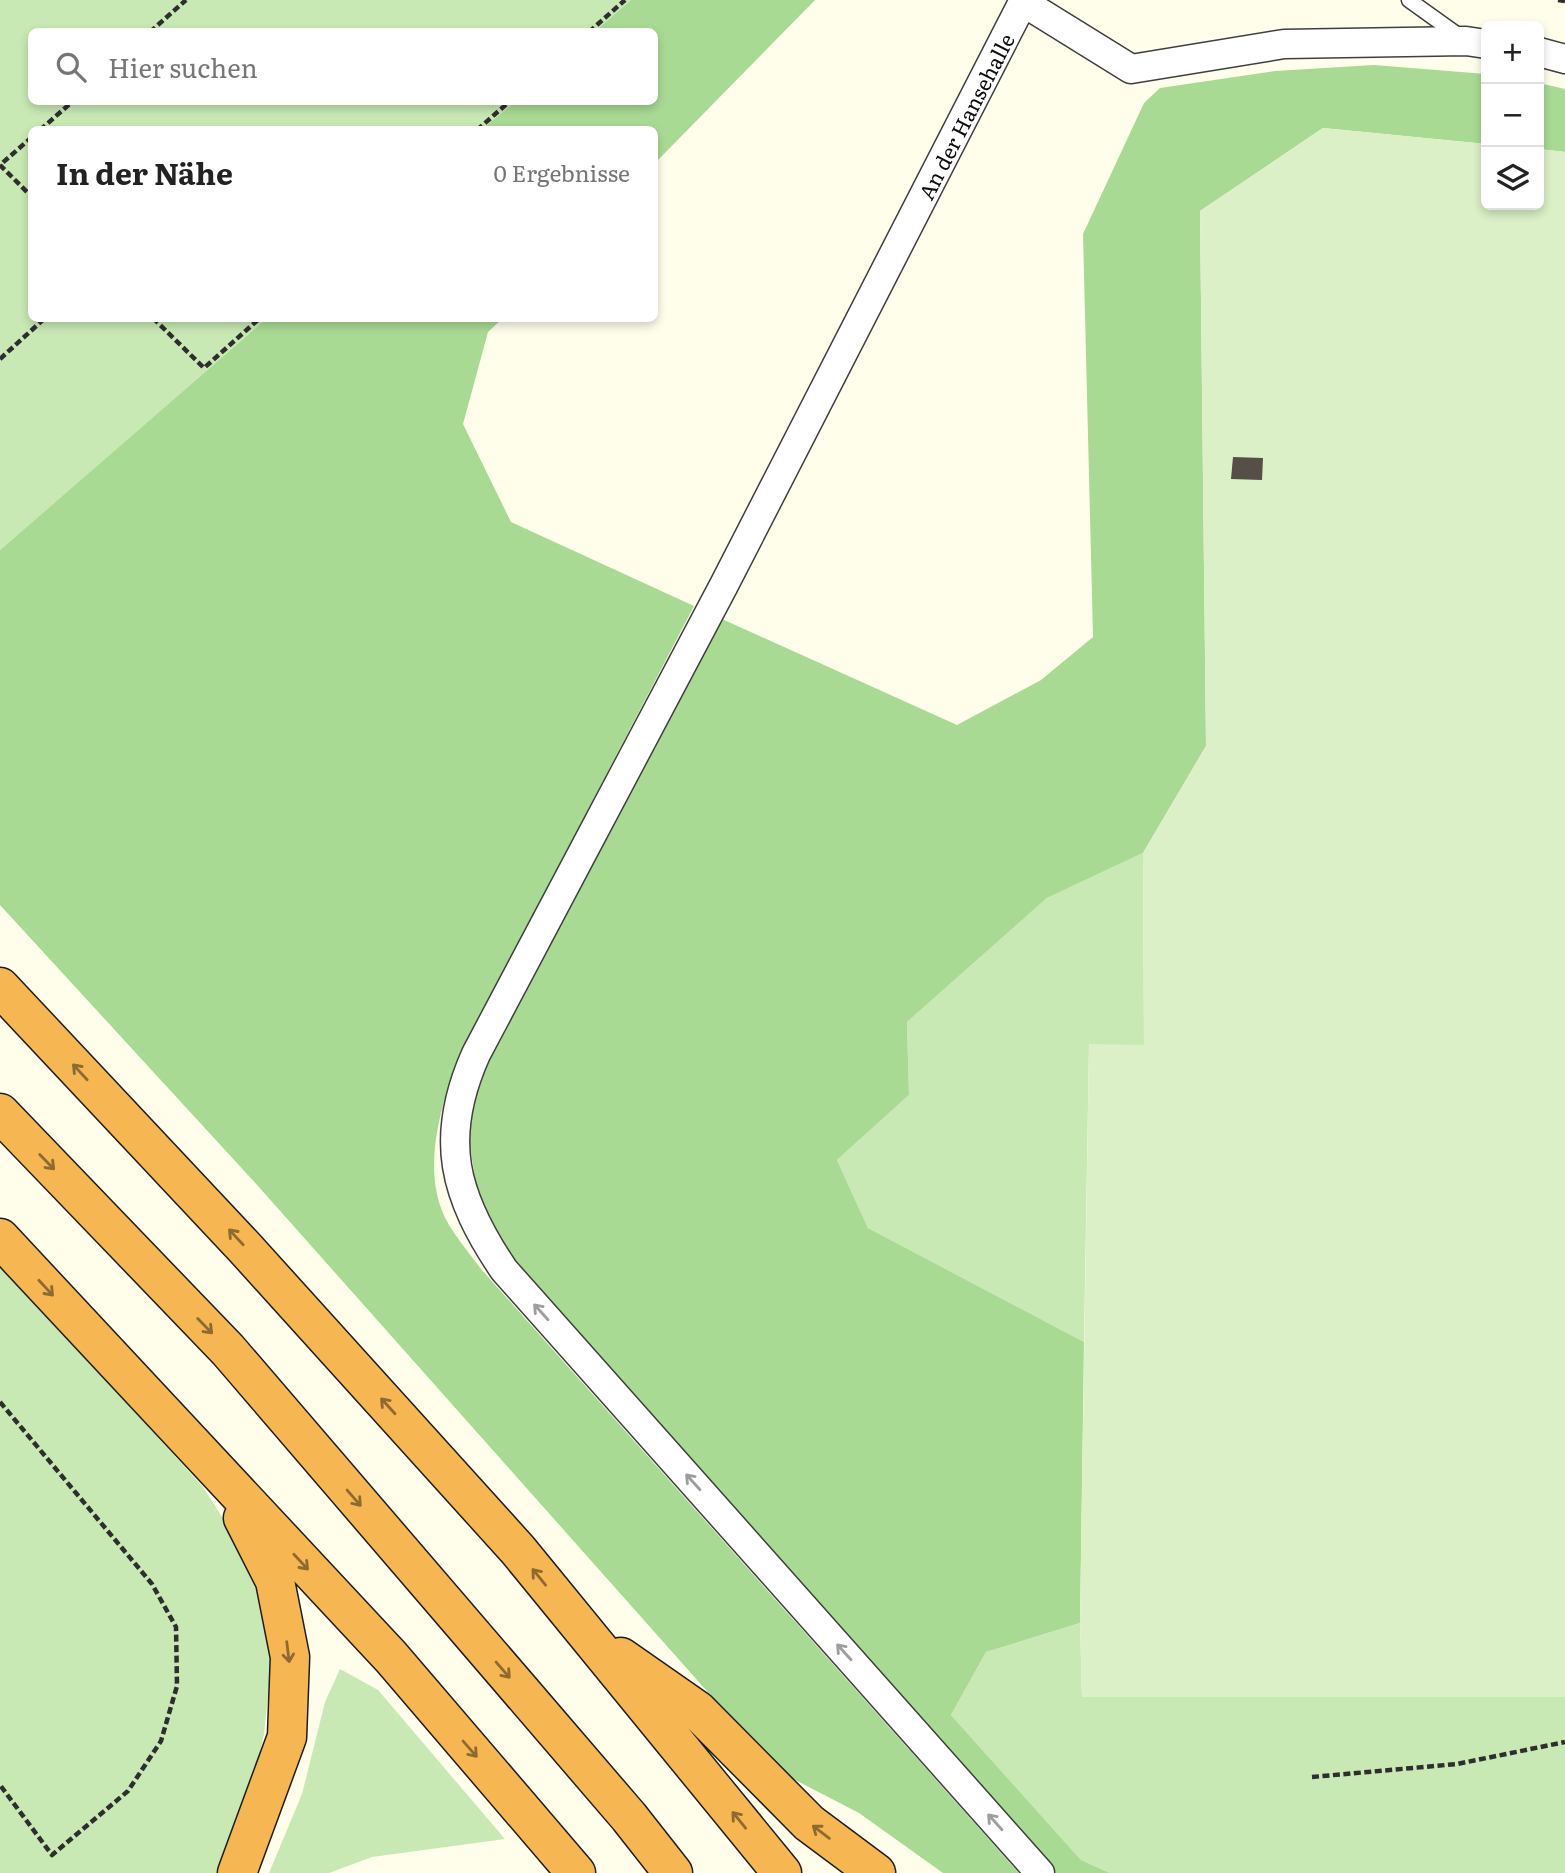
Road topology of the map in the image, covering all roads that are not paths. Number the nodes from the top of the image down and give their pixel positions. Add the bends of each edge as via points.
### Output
1 (1409, 0) edge
2 (1026, 1) edge
3 (1476, 43) edge
4 (1544, 53) edge
5 (1565, 58) edge
6 (0, 987) edge
7 (0, 1113) edge
8 (0, 1237) edge
9 (221, 1476) junction
10 (582, 1630) junction
11 (237, 1873) edge
12 (576, 1873) edge
13 (673, 1873) edge
14 (782, 1873) edge
15 (876, 1873) edge
16 (1041, 1873) edge

1 - 3 lane
2 - 3 street, An der Hansehalle via 1131,69 1284,44
16 -> 2 street, An der Hansehalle via 504,1270 467,1207 459,1177 456,1112 476,1054
4 - 5 street
10 -> 6 highway via 518,1550 254,1258
7 -> 13 highway via 228,1350
8 -> 9 highway
9 -> 11 highway via 275,1581 290,1657 287,1737
9 -> 12 highway via 391,1657
14 -> 10 highway
15 -> 10 highway via 808,1823 697,1710

